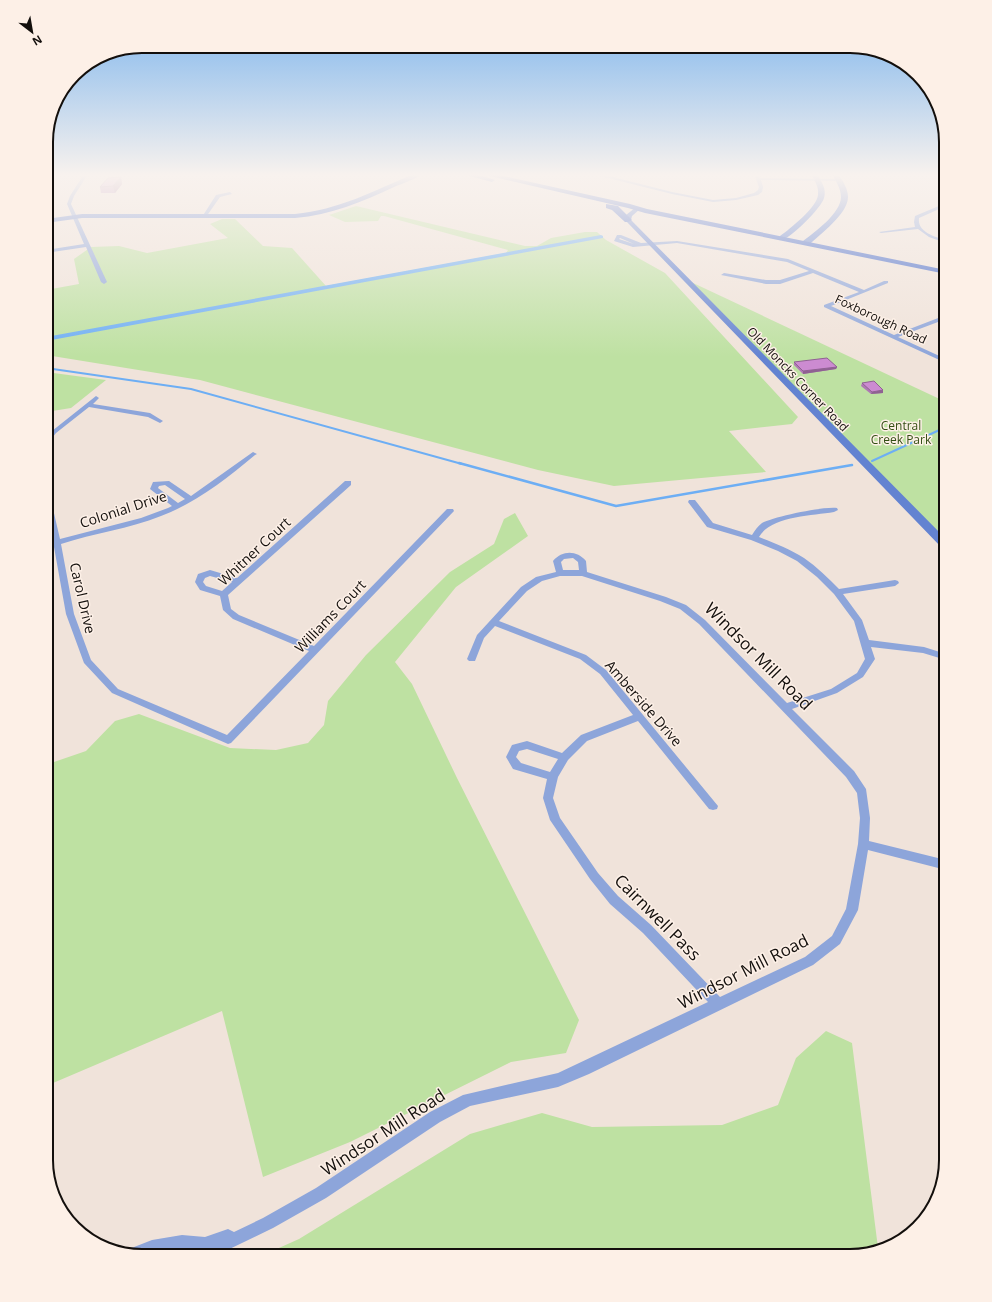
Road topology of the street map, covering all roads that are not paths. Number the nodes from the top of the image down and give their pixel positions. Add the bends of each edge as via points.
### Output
1 (83, 235) edge
2 (640, 235) edge
3 (767, 235) edge
4 (787, 235) edge
5 (814, 235) edge
6 (928, 235) edge
7 (783, 238) junction
8 (939, 240) edge
9 (806, 243) junction
10 (647, 244) junction
11 (87, 245) junction
12 (53, 251) edge
13 (815, 271) junction
14 (939, 271) edge
15 (724, 275) dead end
16 (104, 282) dead end
17 (886, 282) dead end
18 (864, 292) junction
19 (939, 320) edge
20 (893, 337) junction
21 (939, 358) edge
22 (96, 398) dead end
23 (88, 405) junction
24 (160, 421) dead end
25 (53, 433) edge
26 (253, 454) dead end
27 (348, 483) dead end
28 (190, 499) junction
29 (692, 502) dead end
30 (177, 506) junction
31 (834, 510) dead end
32 (450, 511) dead end
33 (53, 526) edge
34 (754, 538) junction
35 (939, 539) edge
36 (53, 543) edge
37 (57, 543) junction
38 (53, 545) edge
39 (560, 573) junction
40 (583, 573) junction
41 (238, 581) junction
42 (895, 583) dead end
43 (837, 592) junction
44 (224, 594) junction
45 (493, 622) junction
46 (866, 643) junction
47 (315, 650) junction
48 (939, 655) edge
49 (472, 660) dead end
50 (786, 707) junction
51 (639, 717) junction
52 (228, 740) joint
53 (564, 757) junction
54 (553, 777) junction
55 (713, 806) dead end
56 (863, 844) junction
57 (939, 863) edge
58 (718, 1004) junction
59 (268, 1223) junction
60 (147, 1249) edge
61 (213, 1249) edge

1 - 11 street
2 - 10 street, Old Moncks Corner Road
3 - 7 main road
4 - 7 street
5 - 9 street
6 - 8 street
7 - 9 main road
9 - 14 main road
10 - 13 street, Foxborough Road via 677,242 699,245 788,261
10 - 35 street, Old Moncks Corner Road
11 - 12 street
11 - 16 street
13 - 15 street via 786,281 773,282
13 - 18 street, Foxborough Road
17 - 18 street
18 - 20 street, Foxborough Road via 826,306
19 - 20 street
20 - 21 street, Foxborough Road
22 - 23 street
23 - 24 street via 150,415
23 - 25 street
26 - 28 street, Colonial Drive
27 - 41 street, Whitner Court
28 - 30 street, Colonial Drive
28 - 30 street via 166,483 156,484 154,489
29 - 34 street via 710,525
30 - 37 street, Colonial Drive via 158,515
31 - 34 street via 768,523
32 - 47 street, Williams Court
33 - 37 street, Carol Drive
34 - 43 street via 800,559
36 - 37 street, Colonial Drive
37 - 38 street, Colonial Drive
37 - 52 street, Carol Drive via 70,614 87,661 115,691
39 - 40 street, Windsor Mill Road
39 - 40 street via 557,562 562,557 575,555 582,561
39 - 45 street, Windsor Mill Road via 540,579 524,589
40 - 50 street, Windsor Mill Road via 683,607 702,622
41 - 44 street, Whitner Court
41 - 44 street via 210,574 201,576 199,582 203,588
42 - 43 street
43 - 46 street via 858,620
44 - 47 street, Whitner Court via 227,610 236,617
45 - 49 street, Windsor Mill Road via 480,637
45 - 51 street, Amberside Drive via 583,657 603,672
46 - 48 street via 924,650
46 - 50 street via 870,660 860,675 834,691
47 - 52 street, Williams Court
50 - 56 street, Windsor Mill Road via 850,774 862,792 865,818
51 - 53 street, Cairnwell Pass via 584,738
51 - 55 street, Amberside Drive
53 - 54 street, Cairnwell Pass
53 - 54 street via 527,745 516,748 511,757 518,766
54 - 58 street, Cairnwell Pass via 548,798 555,820 594,876 614,900 647,929
56 - 57 street
56 - 58 street, Windsor Mill Road via 852,910 836,940 810,961
58 - 59 street, Windsor Mill Road via 558,1080 468,1100 435,1117 321,1193
59 - 60 street, Windsor Mill Road via 205,1244 174,1244
59 - 61 street, Windsor Mill Road

